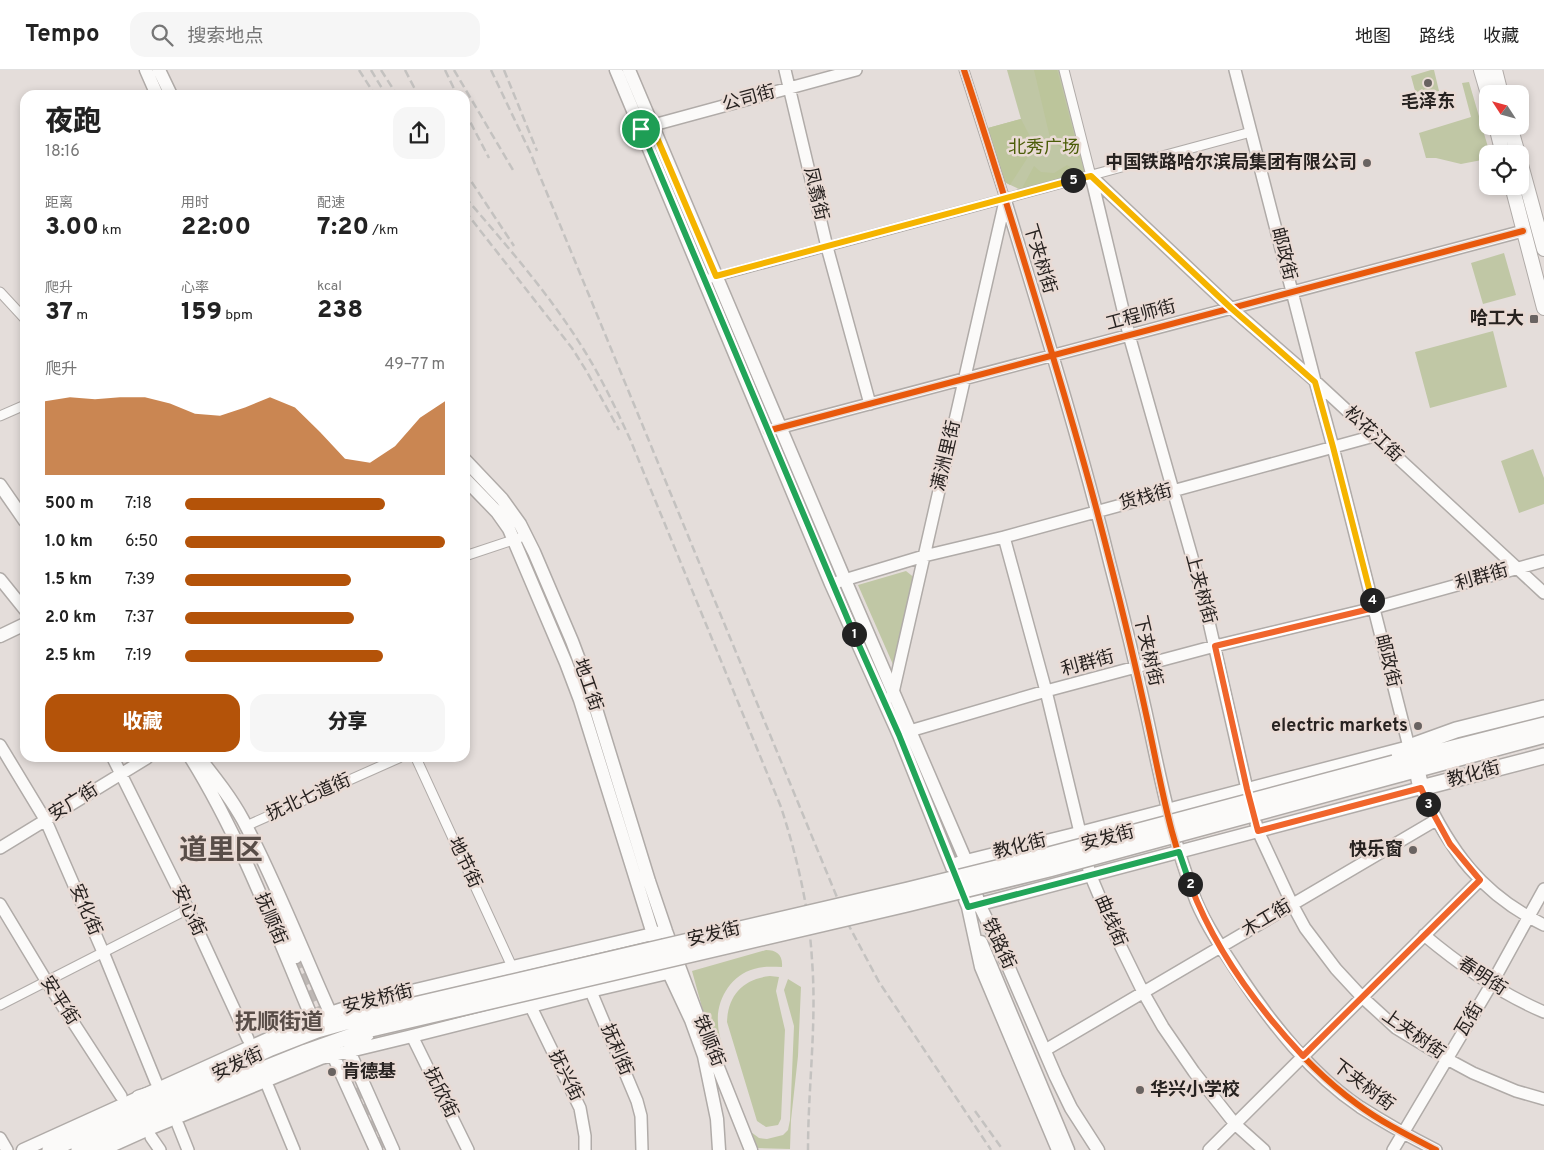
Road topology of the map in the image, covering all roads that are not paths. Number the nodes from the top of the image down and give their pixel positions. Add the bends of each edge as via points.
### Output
1 (146, 70) edge
2 (159, 70) edge
3 (616, 70) edge
4 (628, 70) edge
5 (784, 70) edge
6 (856, 70) edge
7 (964, 70) edge
8 (1064, 70) edge
9 (1234, 70) edge
10 (1481, 70) edge
11 (1495, 70) edge
12 (1485, 85) edge
13 (1499, 85) edge
14 (789, 88) junction
15 (155, 90) edge
16 (169, 90) edge
17 (646, 127) junction
18 (1251, 132) junction
19 (1091, 176) junction
20 (1529, 194) edge
21 (1514, 195) edge
22 (1005, 199) junction
23 (1523, 231) junction
24 (827, 247) junction
25 (1544, 249) edge
26 (716, 276) junction
27 (703, 280) junction
28 (0, 292) edge
29 (1292, 292) junction
30 (1231, 308) junction
31 (1544, 308) edge
32 (20, 313) edge
33 (1128, 335) junction
34 (1052, 356) junction
35 (965, 378) junction
36 (1315, 382) junction
37 (870, 404) junction
38 (20, 407) edge
39 (0, 416) edge
40 (780, 428) junction
41 (767, 431) junction
42 (1374, 436) junction
43 (1333, 447) junction
44 (470, 465) edge
45 (470, 484) edge
46 (0, 485) edge
47 (1173, 491) junction
48 (1097, 512) junction
49 (20, 515) edge
50 (520, 537) junction
51 (1004, 537) junction
52 (470, 554) edge
53 (924, 556) junction
54 (1544, 561) edge
55 (1517, 568) junction
56 (0, 579) edge
57 (845, 580) junction
58 (831, 584) junction
59 (1544, 593) edge
60 (20, 604) edge
61 (1374, 608) junction
62 (20, 626) edge
63 (0, 636) edge
64 (1215, 646) junction
65 (1136, 667) junction
66 (1046, 691) junction
67 (893, 692) junction
68 (1544, 708) edge
69 (888, 712) junction
70 (1544, 718) edge
71 (1544, 725) edge
72 (905, 733) junction
73 (1544, 736) edge
74 (0, 745) edge
75 (1544, 745) edge
76 (1544, 756) edge
77 (115, 762) edge
78 (140, 762) edge
79 (199, 762) edge
80 (199, 762) edge
81 (201, 762) edge
82 (390, 762) edge
83 (418, 762) edge
84 (1397, 768) joint
85 (1415, 768) junction
86 (122, 773) junction
87 (1247, 789) junction
88 (1167, 810) junction
89 (1436, 820) junction
90 (46, 821) junction
91 (246, 826) junction
92 (1258, 831) junction
93 (1079, 833) junction
94 (0, 848) edge
95 (1179, 852) junction
96 (966, 861) junction
97 (952, 864) junction
98 (1090, 874) junction
99 (1480, 880) junction
100 (1544, 889) edge
101 (0, 904) edge
102 (1292, 904) junction
103 (973, 906) junction
104 (188, 909) junction
105 (1528, 917) junction
106 (1544, 926) edge
107 (660, 933) junction
108 (1424, 935) junction
109 (1220, 947) junction
110 (103, 952) junction
111 (575, 954) junction
112 (296, 957) tunnel mouth
113 (512, 968) junction
114 (675, 972) junction
115 (47, 982) junction
116 (1491, 985) junction
117 (1005, 990) junction
118 (590, 991) junction
119 (1143, 992) junction
120 (1362, 997) junction
121 (0, 1005) edge
122 (531, 1007) junction
123 (1544, 1012) edge
124 (333, 1018) junction
125 (369, 1023) junction
126 (314, 1024) junction
127 (412, 1036) junction
128 (248, 1039) joint
129 (1046, 1049) dead end
130 (306, 1052) junction
131 (341, 1053) junction
132 (1303, 1056) junction
133 (1447, 1059) junction
134 (218, 1081) junction
135 (156, 1082) junction
136 (268, 1086) joint
137 (121, 1096) junction
138 (139, 1098) junction
139 (1544, 1099) edge
140 (1235, 1124) junction
141 (178, 1125) junction
142 (151, 1132) junction
143 (1403, 1133) junction
144 (0, 1138) edge
145 (6, 1150) edge
146 (18, 1150) edge
147 (23, 1150) edge
148 (50, 1150) edge
149 (78, 1150) edge
150 (102, 1150) edge
151 (120, 1150) edge
152 (160, 1150) edge
153 (188, 1150) edge
154 (294, 1150) edge
155 (376, 1150) edge
156 (393, 1150) edge
157 (468, 1150) edge
158 (585, 1150) edge
159 (642, 1150) edge
160 (719, 1150) edge
161 (752, 1150) edge
162 (1058, 1150) edge
163 (1068, 1150) edge
164 (1075, 1150) edge
165 (1098, 1150) edge
166 (1209, 1150) edge
167 (1264, 1150) edge
168 (1393, 1150) edge
169 (1436, 1150) edge

1 - 15 main road
2 - 16 main road
3 - 17 main road, 铁路街
4 - 17 main road, 铁路街
5 - 14 street, 凤翥街
6 - 14 street, 公司街
7 - 22 street, 下夹树街
8 - 19 street, 上夹树街
9 - 18 street, 邮政街
10 - 12 main road
11 - 13 main road
14 - 17 street, 公司街
14 - 24 street, 凤翥街
17 - 26 main road, 铁路街
17 - 27 main road, 铁路街
18 - 19 street
18 - 29 street, 邮政街
19 - 22 street
19 - 30 street, 松花江街
19 - 33 street, 上夹树街
20 - 25 main road
21 - 23 main road
22 - 24 street
22 - 34 street, 下夹树街
22 - 35 street, 满洲里街
23 - 29 street, 工程师街
23 - 31 main road
24 - 26 street
24 - 37 street, 凤翥街
26 - 27 street
26 - 40 main road, 铁路街
27 - 41 main road, 铁路街
28 - 32 street
29 - 30 street, 工程师街
29 - 36 street, 邮政街
30 - 33 street, 工程师街
30 - 36 street, 松花江街
33 - 34 street, 工程师街
33 - 47 street, 上夹树街
34 - 35 street, 工程师街
34 - 48 street, 下夹树街
35 - 37 street, 工程师街
35 - 53 street, 满洲里街
36 - 42 street, 松花江街
36 - 43 street, 邮政街
37 - 40 street, 工程师街
38 - 39 street
40 - 41 street, 工程师街
40 - 57 main road, 铁路街
41 - 58 main road, 铁路街
42 - 43 street, 货栈街
42 - 55 street, 松花江街
43 - 47 street, 货栈街
43 - 61 street, 邮政街
44 - 50 main road, 地工街 via 513,512
45 - 50 main road, 地工街
46 - 49 main road
47 - 48 street, 货栈街
47 - 64 street, 上夹树街
48 - 51 street, 货栈街
48 - 65 street, 下夹树街
50 - 52 street
50 - 107 main road, 地工街 via 572,641 589,686 649,881
51 - 53 street, 货栈街
51 - 66 street, 曲线街
53 - 57 street, 货栈街
53 - 67 street, 满洲里街
54 - 55 street, 利群街
55 - 59 street, 松花江街
55 - 61 street, 利群街
56 - 60 street
57 - 58 street, 货栈街
57 - 67 main road, 铁路街
58 - 69 main road, 铁路街
61 - 64 street, 利群街
61 - 85 street, 邮政街
62 - 63 main road
64 - 65 street, 利群街
64 - 87 street, 上夹树街
65 - 66 street, 利群街
65 - 88 street, 下夹树街
66 - 72 street, 利群街
66 - 93 street, 曲线街
67 - 69 street, 满洲里街
67 - 72 main road, 铁路街
68 - 85 highway, 教化街 via 1456,730
69 - 72 main road, 铁路街
70 - 85 highway, 教化街 via 1443,744
71 - 85 highway, 教化街
72 - 96 main road, 铁路街
72 - 97 main road, 铁路街
73 - 85 highway, 教化街
74 - 90 street, 安化街
75 - 85 highway, 教化街
76 - 85 highway, 教化街
77 - 86 street, 安心街
78 - 86 street, 安广街
79 - 112 main road, 抚顺街 via 237,827
80 - 126 main road, 抚顺街
81 - 91 main road, 抚顺街 via 221,784
82 - 91 street, 抚北七道街
83 - 113 street, 地节街
84 - 85 highway, 教化街
84 - 125 highway, 安发街, bridge via 1049,869 907,904
85 - 87 main road, 教化街
85 - 89 street, 邮政街
85 - 92 main road, 教化街
86 - 90 street, 安广街
86 - 104 street, 安心街
87 - 88 main road, 教化街
87 - 92 street, 上夹树街
88 - 93 main road, 教化街
88 - 95 street, 下夹树街
89 - 99 street, 邮政街 via 1450,844
89 - 102 street, 木工街
90 - 94 street, 安广街
90 - 110 street, 安化街
91 - 124 main road, 抚顺街
92 - 95 main road, 教化街
92 - 102 street, 上夹树街
93 - 96 main road, 教化街
93 - 98 street, 曲线街
95 - 98 main road, 教化街
95 - 109 street, 下夹树街 via 1197,904
96 - 97 main road, 教化街
96 - 103 main road, 铁路街
97 - 103 main road, 铁路街
98 - 103 main road, 教化街
98 - 119 street, 曲线街
99 - 105 street, 邮政街 via 1494,894
99 - 108 street
100 - 105 street, 瓦街
101 - 115 street, 安平街
102 - 109 street, 木工街
102 - 120 street, 上夹树街 via 1336,969
103 - 117 main road via 976,932
103 - 162 main road, 铁路街 via 980,967
103 - 165 main road, 铁路街 via 1000,945 1056,1078
104 - 110 street
104 - 128 street, 安心街
105 - 106 street, 邮政街
105 - 116 street, 瓦街
107 - 111 main road, 安发桥街
107 - 114 main road, 铁顺街
108 - 116 street, 春明街
108 - 120 street
109 - 119 street, 木工街
109 - 132 street, 下夹树街 via 1253,996
110 - 115 street
110 - 135 street, 安化街
111 - 113 main road, 安发桥街
111 - 118 street, 抚利街
113 - 122 street, 地节街
113 - 124 main road, 安发桥街 via 361,1003
114 - 118 main road
114 - 160 main road, 铁顺街 via 704,1056
114 - 161 main road, 铁顺街
115 - 121 street
115 - 137 street, 安平街
116 - 123 street, 春明街
116 - 133 street, 瓦街
117 - 163 main road, 铁路街
117 - 164 main road
118 - 122 main road
118 - 159 street, 抚利街 via 637,1100
119 - 129 street, 木工街
119 - 140 street, 曲线街 via 1194,1072
120 - 132 street
120 - 133 street, 上夹树街 via 1396,1028
122 - 127 main road
122 - 158 street, 抚兴街 via 580,1108 586,1136
124 - 125 highway, 安发街
124 - 126 highway, 安发街
125 - 130 highway, 安发街
125 - 131 highway
126 - 134 highway, 安发街
126 - 138 main road
127 - 131 main road
127 - 157 street, 抚欣街
128 - 135 main road, 安发街
130 - 131 highway
130 - 134 highway, 安发街
131 - 142 main road, 安发街 via 308,1062
131 - 155 main road
131 - 156 main road
132 - 140 street
132 - 143 street, 下夹树街 via 1359,1106
133 - 139 street, 上夹树街 via 1516,1091
133 - 143 street, 瓦街
134 - 138 highway
134 - 142 highway
134 - 148 highway, 安发街
134 - 149 highway, 安发街
135 - 137 main road, 安发街
136 - 141 main road, 安发街
136 - 154 street
137 - 146 main road, 安发街 via 60,1124
138 - 147 main road
140 - 166 street
140 - 167 street, 曲线街
141 - 142 main road, 安发街
141 - 153 street
142 - 150 main road, 安发街
142 - 151 main road, 安发街
142 - 152 street
143 - 168 street, 瓦街
143 - 169 street, 下夹树街
144 - 145 street

